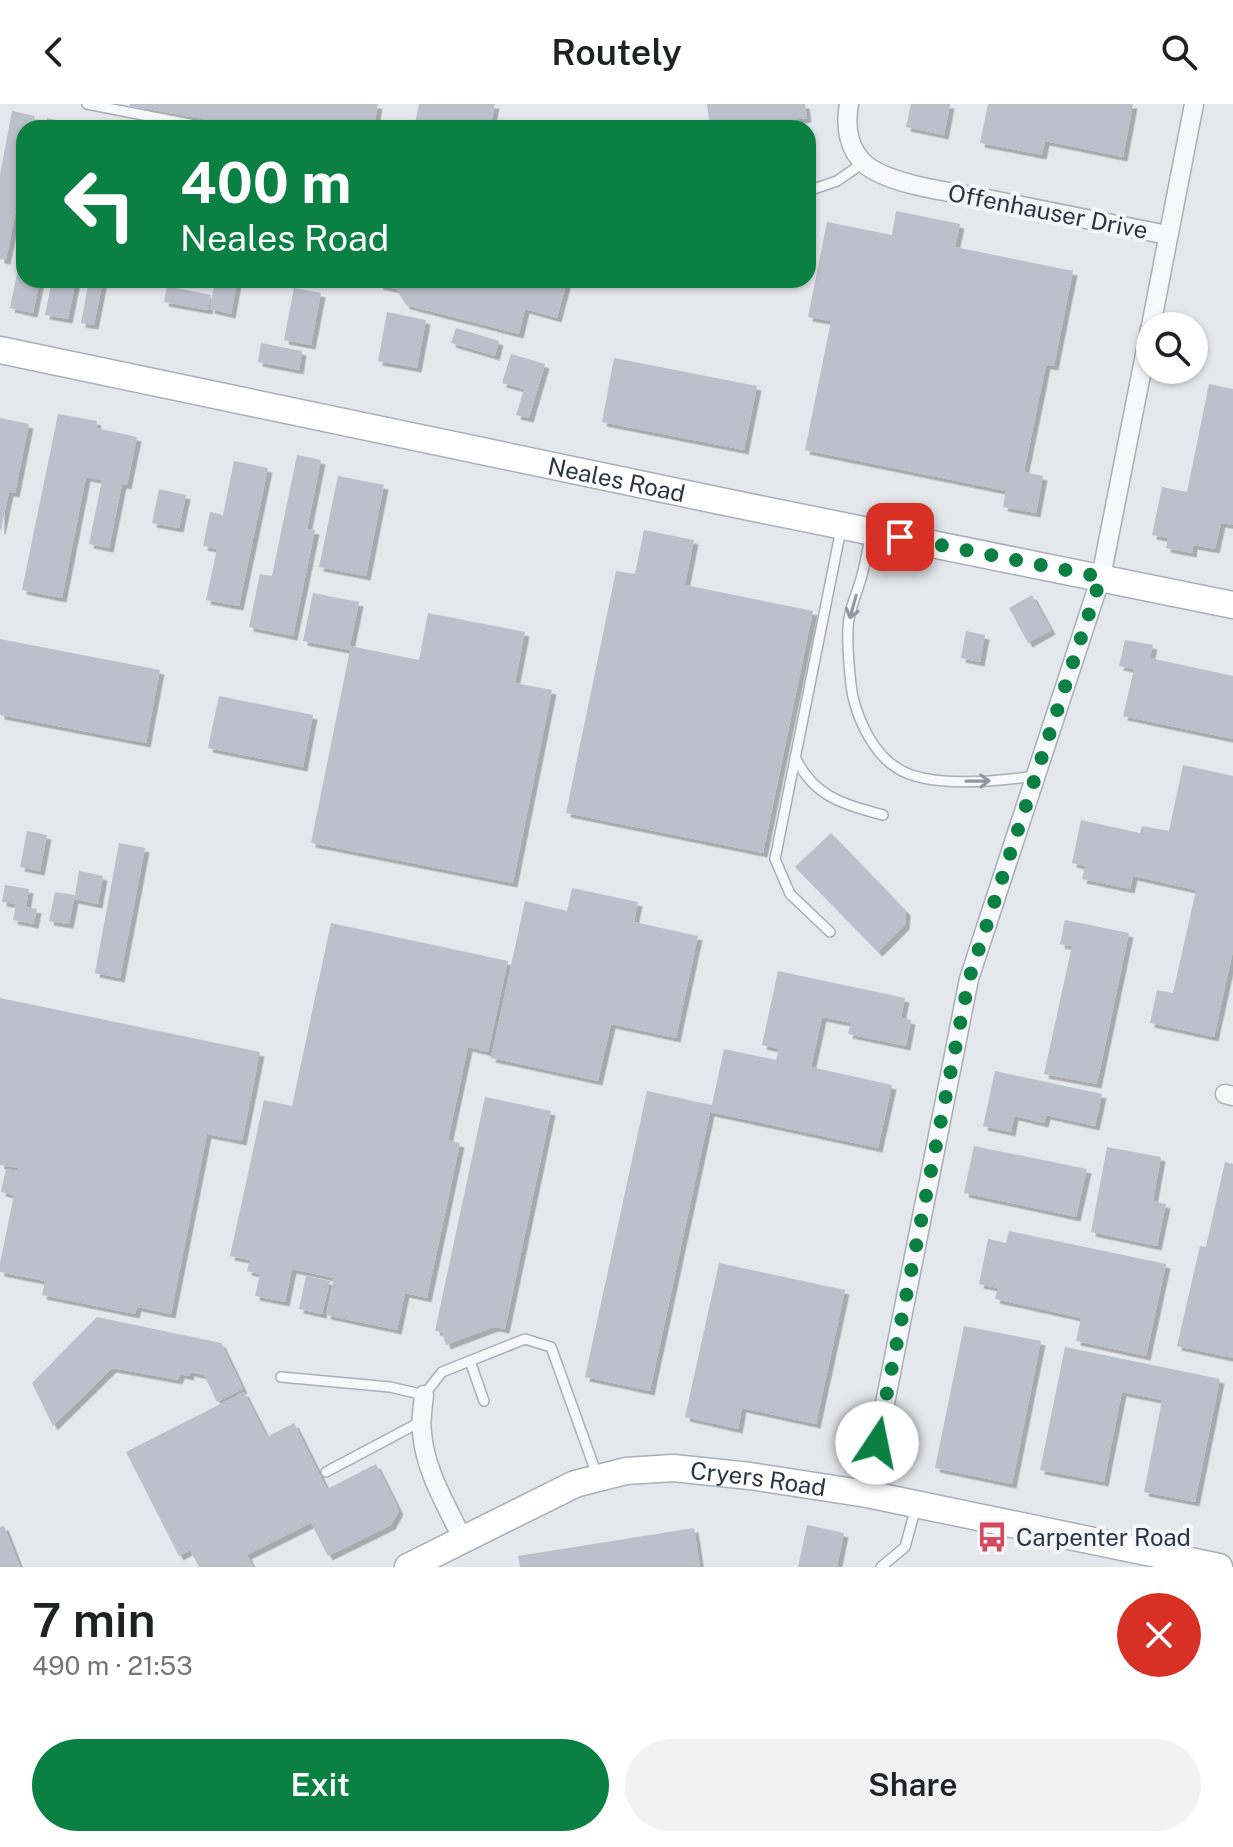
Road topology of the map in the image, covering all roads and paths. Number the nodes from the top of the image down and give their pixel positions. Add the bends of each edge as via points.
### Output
1 (87, 104) edge
2 (849, 104) edge
3 (1194, 104) edge
4 (169, 120) edge
5 (863, 163) junction
6 (816, 188) edge
7 (1168, 235) junction
8 (1153, 312) edge
9 (0, 350) edge
10 (1139, 384) edge
11 (842, 525) junction
12 (871, 531) junction
13 (1101, 577) junction
14 (1233, 605) edge
15 (795, 757) junction
16 (1036, 776) junction
17 (883, 815) dead end
18 (830, 932) dead end
19 (470, 1361) junction
20 (281, 1377) dead end
21 (424, 1395) junction
22 (484, 1401) dead end
23 (422, 1421) junction
24 (326, 1472) dead end
25 (598, 1478) junction
26 (867, 1494) junction
27 (917, 1504) junction
28 (463, 1540) junction
29 (408, 1567) edge
30 (881, 1567) edge
31 (1219, 1567) edge

1 - 4 lane
2 - 5 street via 849,140
3 - 7 street, Offenhauser Drive
5 - 6 lane
5 - 7 street, Offenhauser Drive via 926,187
7 - 8 street
9 - 11 street, Neales Road
10 - 13 street
11 - 12 street, Neales Road
11 - 15 lane
12 - 13 street, Neales Road
12 -> 16 lane via 847,629 853,696 878,751 897,769 922,778 958,782
13 - 14 street, Neales Road
13 - 16 street
15 - 17 lane via 818,789 845,805
15 - 18 lane via 775,859 790,894
16 - 26 street via 969,979
19 - 21 lane via 442,1372
19 - 22 lane
19 - 25 lane via 525,1339 551,1347
20 - 21 lane
21 - 23 street
23 - 24 lane
23 - 28 street via 431,1470
25 - 26 street, Cryers Road via 673,1468
25 - 28 street, Cryers Road via 575,1484
26 - 27 street, Cryers Road
27 - 30 lane via 905,1547
27 - 31 street, Cryers Road
28 - 29 street, Cryers Road

